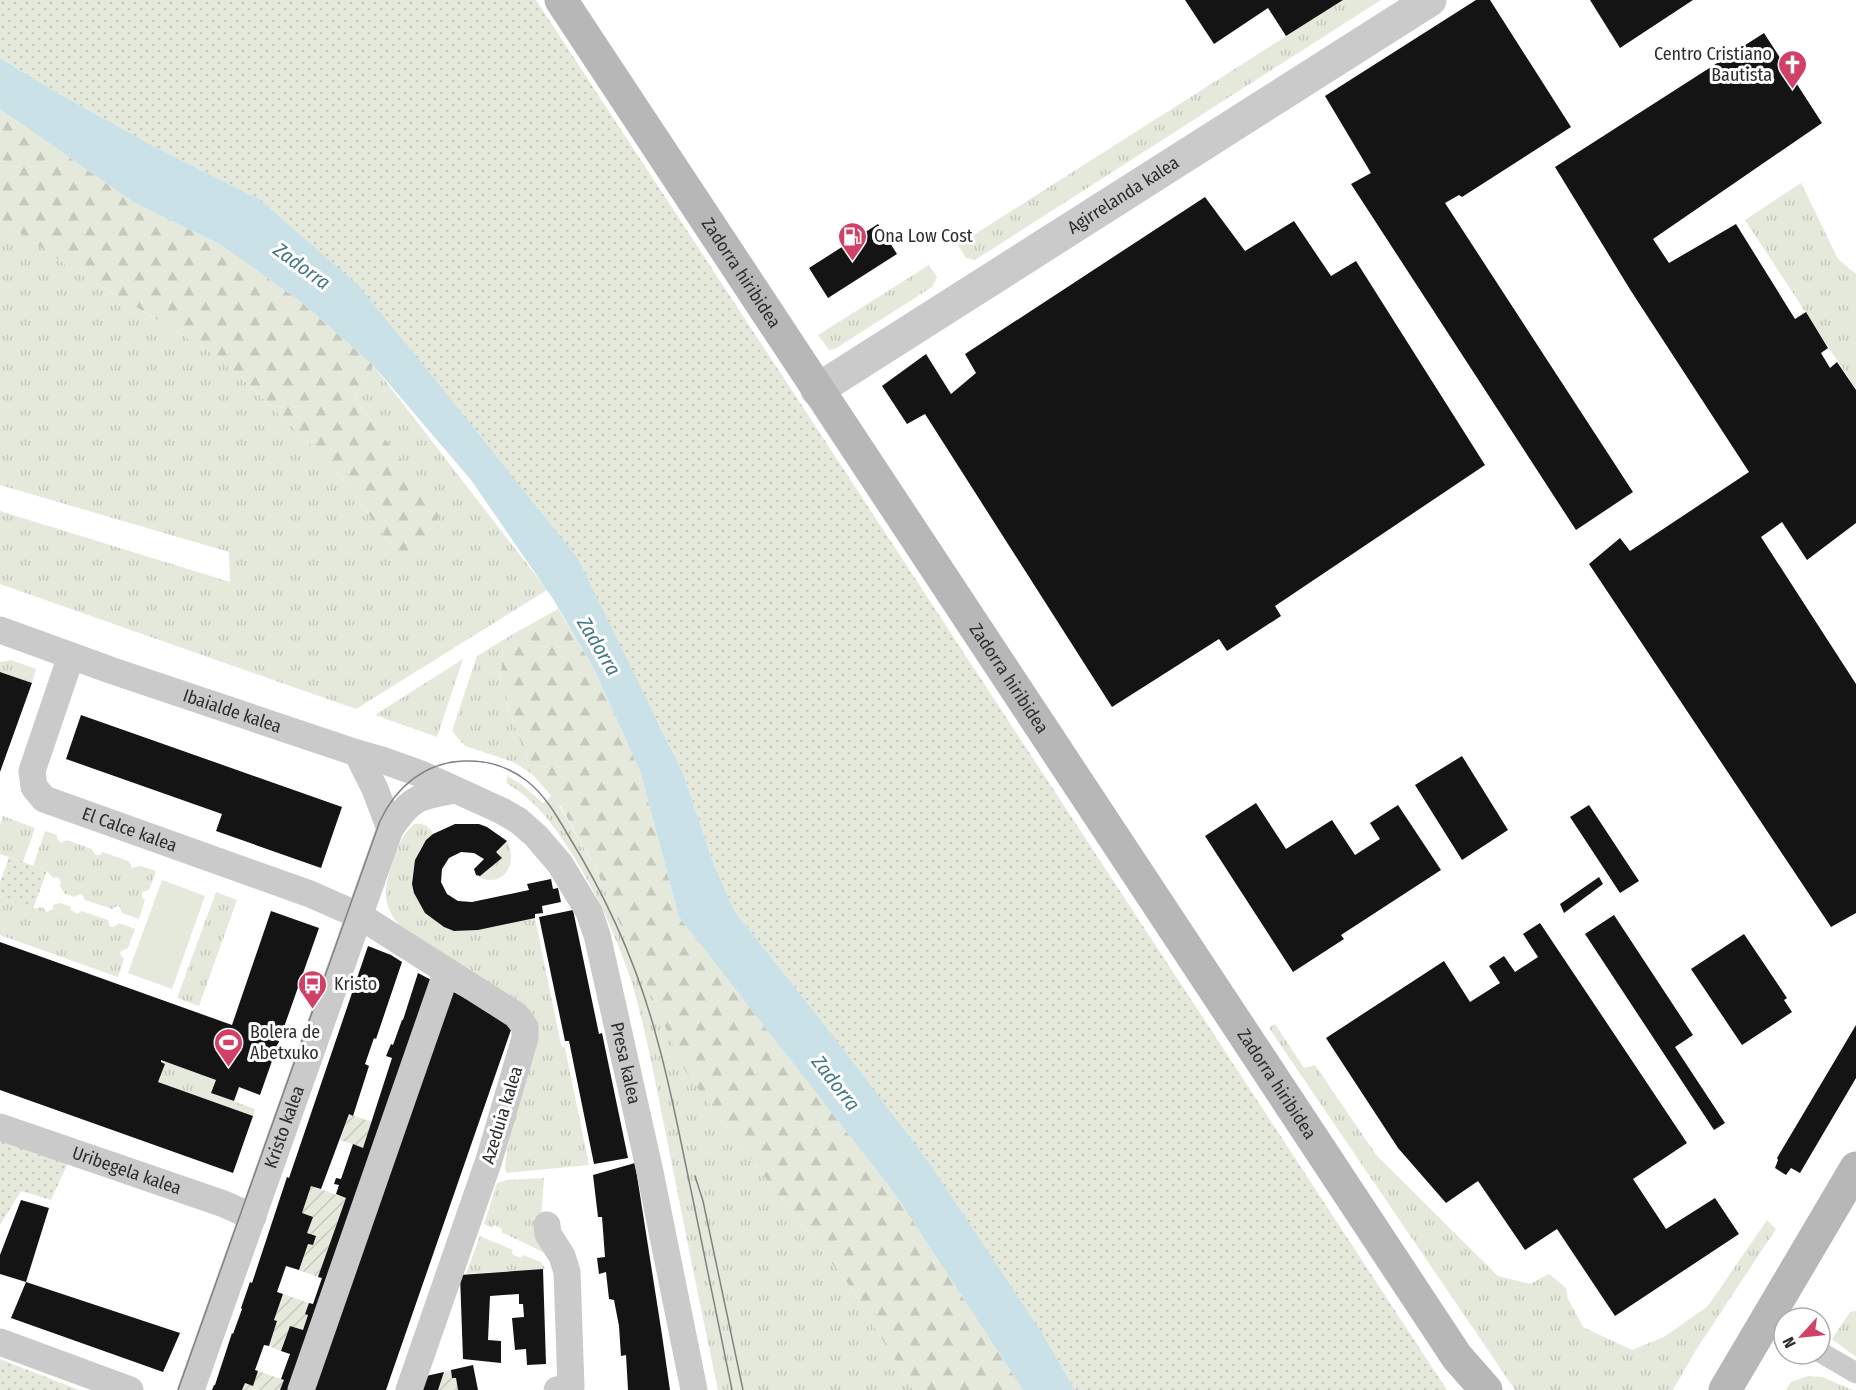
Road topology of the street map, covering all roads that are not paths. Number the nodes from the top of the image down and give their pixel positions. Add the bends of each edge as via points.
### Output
1 (561, 0) edge
2 (1430, 0) edge
3 (817, 390) junction
4 (0, 630) edge
5 (71, 656) junction
6 (357, 753) junction
7 (458, 792) junction
8 (390, 829) junction
9 (360, 916) junction
10 (447, 971) junction
11 (0, 1127) edge
12 (1856, 1168) edge
13 (253, 1217) junction
14 (547, 1225) dead end
15 (0, 1342) edge
16 (1457, 1357) junction
17 (1832, 1359) edge
18 (1856, 1373) edge
19 (130, 1390) edge
20 (191, 1390) edge
21 (301, 1390) edge
22 (409, 1390) edge
23 (557, 1390) edge
24 (694, 1390) edge
25 (1469, 1390) edge
26 (1486, 1390) edge
27 (1725, 1390) edge

1 - 3 main road, Zadorra hiribidea
2 - 3 street, Agirrelanda kalea
3 - 16 main road, Zadorra hiribidea
4 - 5 street, Ibaialde kalea
5 - 6 street, Ibaialde kalea
5 - 9 street, El Calce kalea via 32,771 34,787 44,799 310,894
6 - 7 street, Ibaialde kalea via 421,774
6 - 8 street
7 - 8 street, Kristo kalea via 417,799 405,807
7 - 24 street, Presa kalea via 519,821 536,836 560,864 589,912 618,1025
8 - 9 street, Kristo kalea
9 - 10 street, Azeduia kalea
9 - 13 street, Kristo kalea
10 - 21 street
10 - 22 street, Azeduia kalea via 516,1015 525,1027 525,1038 489,1160
11 - 13 street, Uribegela kalea
12 - 27 main road
13 - 20 street, Kristo kalea
14 - 23 street via 567,1272 571,1388
15 - 19 street
16 - 25 main road, Zadorra hiribidea
16 - 26 main road, Zadorra hiribidea
17 - 18 street

